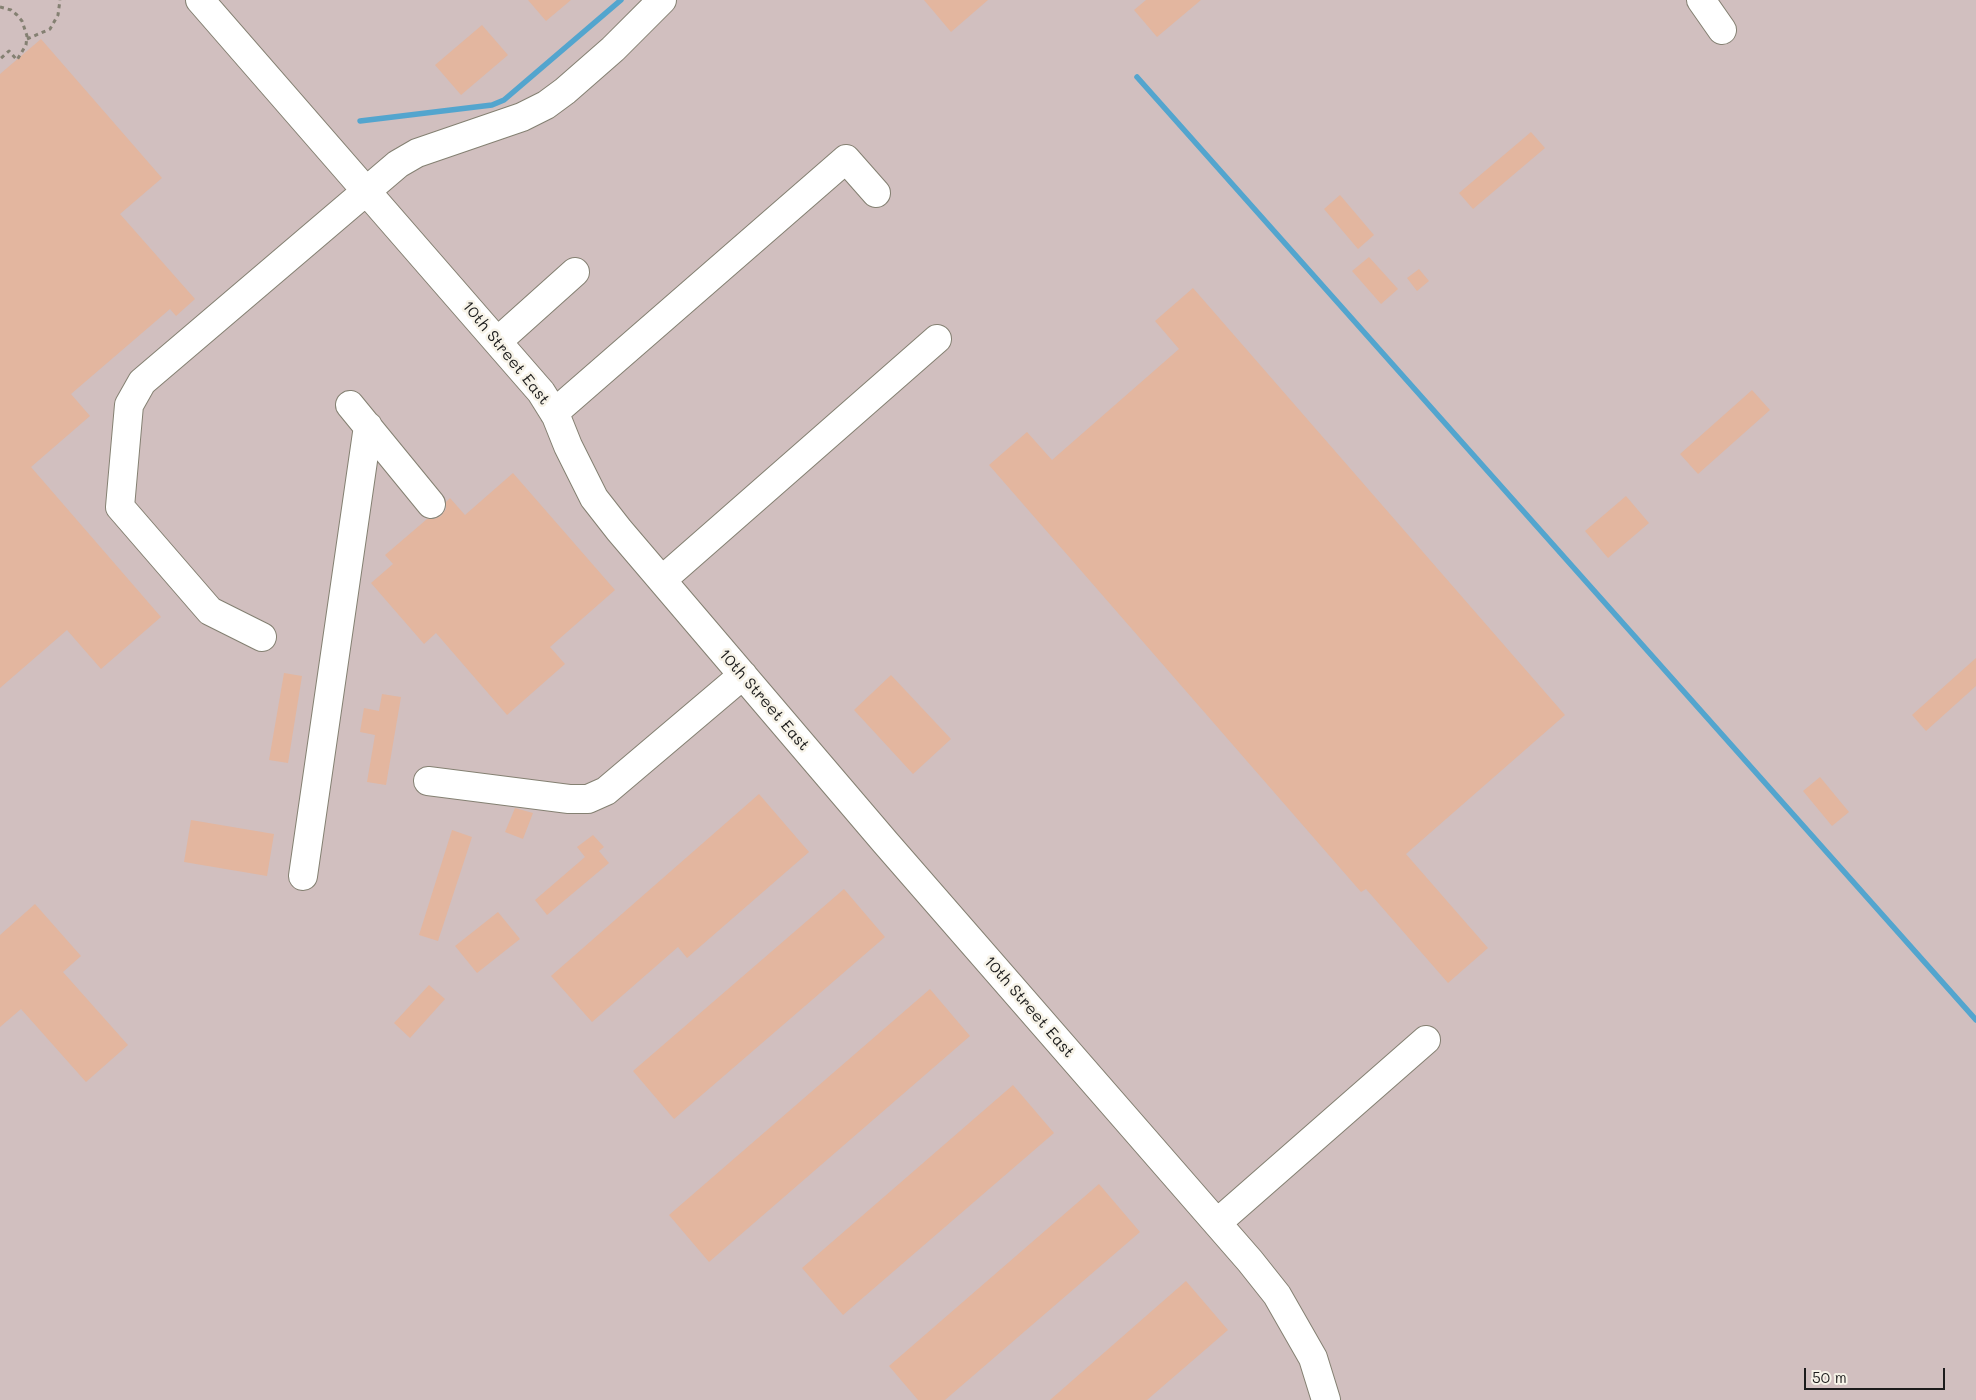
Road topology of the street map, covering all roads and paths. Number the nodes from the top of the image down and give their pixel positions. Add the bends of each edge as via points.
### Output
1 (60, 0) edge
2 (200, 0) edge
3 (662, 0) edge
4 (1701, 0) edge
5 (0, 7) edge
6 (1722, 30) dead end
7 (27, 40) junction
8 (0, 59) edge
9 (368, 191) junction
10 (876, 193) dead end
11 (575, 272) dead end
12 (937, 339) dead end
13 (498, 341) junction
14 (350, 405) dead end
15 (554, 413) junction
16 (368, 426) junction
17 (432, 504) dead end
18 (662, 580) junction
19 (262, 637) dead end
20 (742, 675) junction
21 (428, 781) dead end
22 (303, 876) dead end
23 (1426, 1040) dead end
24 (1217, 1223) junction
25 (1326, 1400) edge

1 - 7 path via 58,15 50,29
2 - 9 street, 10th Street East
3 - 9 street via 613,49 546,105 522,117 417,153 398,164
4 - 6 street
5 - 7 path via 11,10 22,21
7 - 8 path via 17,60 9,51
9 - 13 street, 10th Street East
9 - 19 street via 142,382 128,405 120,507 210,611
10 - 15 street via 846,159
11 - 13 street
12 - 18 street
13 - 15 street, 10th Street East via 541,392
14 - 16 street
15 - 18 street, 10th Street East via 594,498
16 - 17 street
16 - 22 street
18 - 20 street, 10th Street East
20 - 21 street via 606,791 588,799
20 - 24 street, 10th Street East
23 - 24 street
24 - 25 street, 10th Street East via 1287,1310 1313,1358

